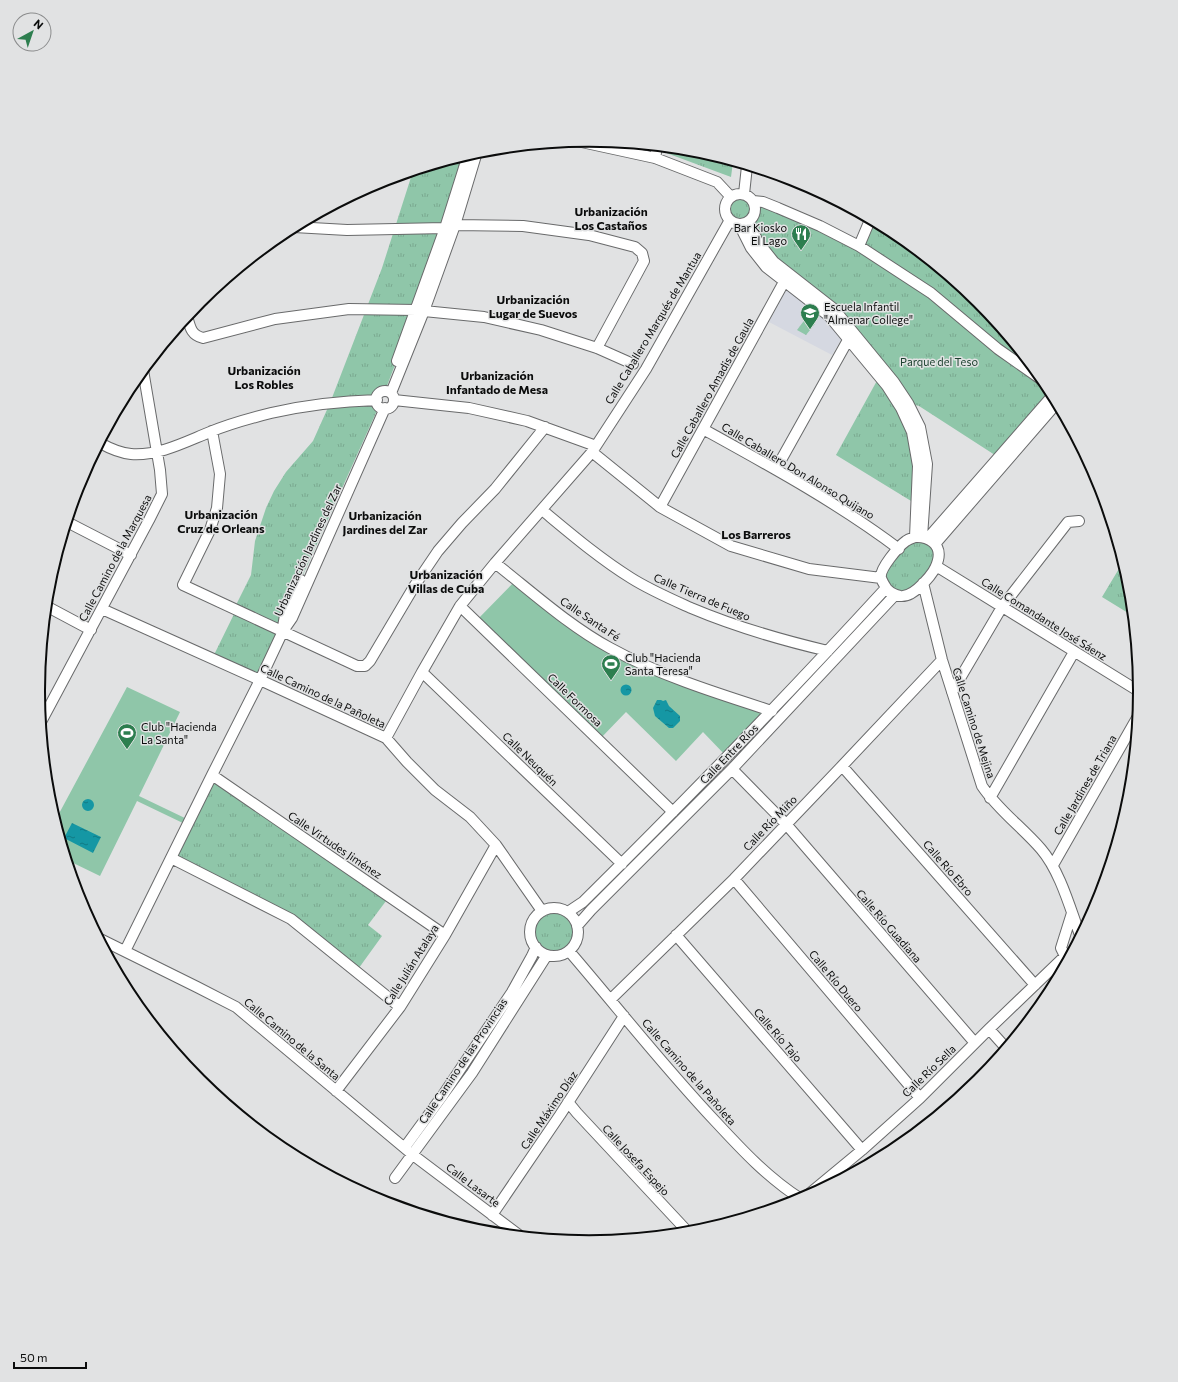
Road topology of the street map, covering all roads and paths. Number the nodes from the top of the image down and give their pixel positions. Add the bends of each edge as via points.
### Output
1 (607, 147) edge
2 (656, 152) edge
3 (655, 158) junction
4 (474, 159) edge
5 (466, 161) edge
6 (746, 171) edge
7 (744, 194) junction
8 (731, 197) junction
9 (753, 201) junction
10 (739, 222) junction
11 (868, 224) edge
12 (450, 226) junction
13 (305, 228) edge
14 (859, 246) junction
15 (784, 282) junction
16 (420, 310) junction
17 (189, 322) edge
18 (848, 340) junction
19 (597, 348) junction
20 (633, 364) dead end
21 (1028, 370) edge
22 (144, 378) edge
23 (390, 395) junction
24 (1049, 401) edge
25 (380, 405) junction
26 (1053, 408) edge
27 (545, 427) junction
28 (703, 429) junction
29 (212, 431) junction
30 (104, 445) edge
31 (594, 449) junction
32 (156, 452) junction
33 (999, 464) junction
34 (776, 469) junction
35 (660, 506) junction
36 (542, 510) junction
37 (1079, 521) dead end
38 (72, 524) edge
39 (925, 539) junction
40 (899, 549) junction
41 (131, 555) junction
42 (495, 563) junction
43 (936, 566) junction
44 (881, 578) junction
45 (923, 583) junction
46 (886, 588) junction
47 (895, 595) junction
48 (460, 606) junction
49 (1002, 607) junction
50 (52, 609) edge
51 (102, 609) junction
52 (91, 630) junction
53 (283, 631) junction
54 (828, 651) junction
55 (1074, 652) junction
56 (942, 660) junction
57 (422, 672) junction
58 (260, 680) junction
59 (1133, 688) edge
60 (952, 692) junction
61 (772, 711) junction
62 (46, 713) edge
63 (1132, 727) edge
64 (386, 738) junction
65 (842, 766) junction
66 (732, 769) junction
67 (212, 775) junction
68 (990, 798) junction
69 (673, 812) junction
70 (786, 824) junction
71 (496, 845) junction
72 (171, 858) junction
73 (622, 864) junction
74 (1053, 865) junction
75 (734, 879) junction
76 (542, 911) junction
77 (568, 912) junction
78 (1072, 913) junction
79 (577, 926) junction
80 (1078, 930) edge
81 (445, 935) junction
82 (676, 935) junction
83 (107, 942) edge
84 (536, 947) junction
85 (125, 951) junction
86 (569, 951) junction
87 (1065, 954) edge
88 (547, 955) junction
89 (1060, 963) edge
90 (1035, 985) junction
91 (611, 999) junction
92 (400, 1007) junction
93 (624, 1016) junction
94 (989, 1029) junction
95 (975, 1043) junction
96 (1003, 1044) edge
97 (336, 1091) junction
98 (920, 1098) junction
99 (568, 1102) junction
100 (404, 1146) junction
101 (862, 1150) junction
102 (413, 1155) junction
103 (395, 1178) dead end
104 (823, 1182) edge
105 (795, 1195) edge
106 (492, 1215) junction
107 (683, 1227) edge
108 (511, 1229) edge

1 - 3 street
2 - 3 street
3 - 8 street via 717,182
4 - 12 street
5 - 12 street
6 - 7 street
7 - 8 street
7 - 9 street
8 - 10 street via 725,208 726,215
9 - 10 street via 755,212
9 - 14 street via 764,202
10 - 15 street via 751,248 766,267
10 - 31 street, Calle Caballero Marqués de Mantua
10 - 39 street via 774,262 834,310 894,382 908,403 920,427 927,464
11 - 14 street
12 - 13 street via 347,230
12 - 16 street
12 - 19 street via 523,226 589,235 635,247 642,253 644,261
14 - 21 street via 931,293 998,349
15 - 18 street via 829,316
15 - 28 street, Calle Caballero Amadis de Gaula
16 - 17 street via 342,310 275,320 203,338 193,334
16 - 19 street via 484,317 541,330
16 - 23 street
18 - 34 street
18 - 39 street via 887,386 912,432
19 - 20 street
22 - 32 street, Calle Camino de la Marquesa
23 - 25 street via 391,406
23 - 25 street via 379,394
23 - 27 street via 469,408
24 - 33 street
25 - 29 street via 350,401 301,407 270,413
25 - 53 street, Urbanización Jardines del Zar via 285,615
26 - 33 street
27 - 31 street
27 - 53 street via 495,489 438,551 365,666 357,666
28 - 34 street, Calle Caballero Don Alonso Quijano
28 - 35 street, Calle Caballero Amadis de Gaula
29 - 32 street
29 - 53 street via 220,474 217,508 210,530 183,585
30 - 32 street via 130,454
31 - 35 street
31 - 36 street, Calle Caballero Marqués de Mantua
32 - 41 street, Calle Camino de la Marquesa via 162,494
33 - 39 street
34 - 40 street, Calle Caballero Don Alonso Quijano via 868,525
35 - 44 street via 731,546 809,569
36 - 42 street, Calle Caballero Marqués de Mantua
36 - 54 street, Calle Tierra de Fuego via 590,550 668,598 756,633
37 - 49 street via 1068,522
38 - 41 street
39 - 40 street via 906,541
39 - 43 street via 939,552
40 - 44 street via 886,564
41 - 51 street, Calle Camino de la Marquesa
42 - 48 street, Calle Caballero Marqués de Mantua
42 - 61 street, Calle Santa Fé via 572,624 609,648 652,669 714,693
43 - 45 street
43 - 49 street, Calle Comandante José Sáenz
44 - 46 street
45 - 47 street via 910,594
45 - 56 street, Calle Camino de Mejina
46 - 47 street
46 - 54 street, Calle Entre Ríos
47 - 66 street, Calle Entre Ríos
48 - 57 street, Calle Caballero Marqués de Mantua
48 - 69 street, Calle Formosa
49 - 55 street, Calle Comandante José Sáenz
49 - 60 street
50 - 52 street
51 - 52 street, Calle Camino de la Marquesa
51 - 58 street, Calle Camino de la Pañoleta
52 - 62 street, Calle Camino de la Marquesa
53 - 58 street, Urbanización Jardines del Zar
54 - 61 street, Calle Entre Ríos
55 - 59 street, Calle Comandante José Sáenz
55 - 68 street
56 - 60 street, Calle Camino de Mejina
56 - 65 street, Calle Río Miño
57 - 64 street, Calle Caballero Marqués de Mantua
57 - 73 street, Calle Neuquén
58 - 64 street, Calle Camino de la Pañoleta
58 - 67 street, Urbanización Jardines del Zar
60 - 68 street, Calle Camino de Mejina via 982,786
61 - 69 street, Calle Entre Ríos
63 - 74 street, Calle Jardines de Triana
64 - 71 street, Calle Camino de la Pañoleta via 435,790 470,817
65 - 70 street, Calle Río Miño
65 - 90 street, Calle Río Ebro
66 - 70 street, Calle Río Guadiana
66 - 79 street, Calle Entre Ríos
67 - 72 street, Urbanización Jardines del Zar
67 - 81 street, Calle Virtudes Jiménez
68 - 74 street, Calle Camino de Mejina via 1041,848
69 - 73 street, Calle Entre Ríos
70 - 75 street, Calle Río Miño
70 - 95 street, Calle Río Guadiana
71 - 76 street, Calle Camino de la Pañoleta
71 - 81 street, Calle Julián Atalaya
72 - 85 street, Urbanización Jardines del Zar
72 - 92 street via 291,918
73 - 77 street, Calle Entre Ríos via 583,902
74 - 78 street, Calle Camino de Mejina
75 - 82 street, Calle Río Miño
75 - 98 street, Calle Río Duero
76 - 77 street via 560,908
76 - 84 street via 534,918 530,928 531,938
77 - 79 street
78 - 80 street, Calle Camino de Mejina
78 - 87 street via 1061,948
79 - 86 street via 577,939
81 - 92 street, Calle Julián Atalaya
82 - 91 street, Calle Río Miño
82 - 101 street, Calle Río Tajo
83 - 85 street, Calle Camino de la Santa
84 - 88 street
84 - 100 street, Calle Camino de las Provincias via 512,992 447,1090
85 - 97 street, Calle Camino de la Santa via 236,1008
86 - 88 street via 555,956
86 - 91 street, Calle Camino de la Pañoleta
88 - 102 street, Calle Camino de las Provincias via 472,1073
89 - 90 street, Calle Río Sella
90 - 94 street, Calle Río Sella
91 - 93 street, Calle Camino de la Pañoleta
92 - 97 street, Calle Julián Atalaya
93 - 99 street, Calle Máximo Díaz
93 - 105 street, Calle Camino de la Pañoleta via 684,1088 754,1163
94 - 95 street, Calle Río Sella
94 - 96 street
95 - 98 street, Calle Río Sella
97 - 100 street, Calle Camino de la Santa
98 - 101 street, Calle Río Sella
99 - 106 street, Calle Máximo Díaz
99 - 107 street, Calle Josefa Espejo
100 - 102 street, Calle Camino de la Santa
101 - 104 street, Calle Río Sella
102 - 103 street, Calle Camino de las Provincias
102 - 106 street, Calle Lasarte
106 - 108 street, Calle Lasarte

